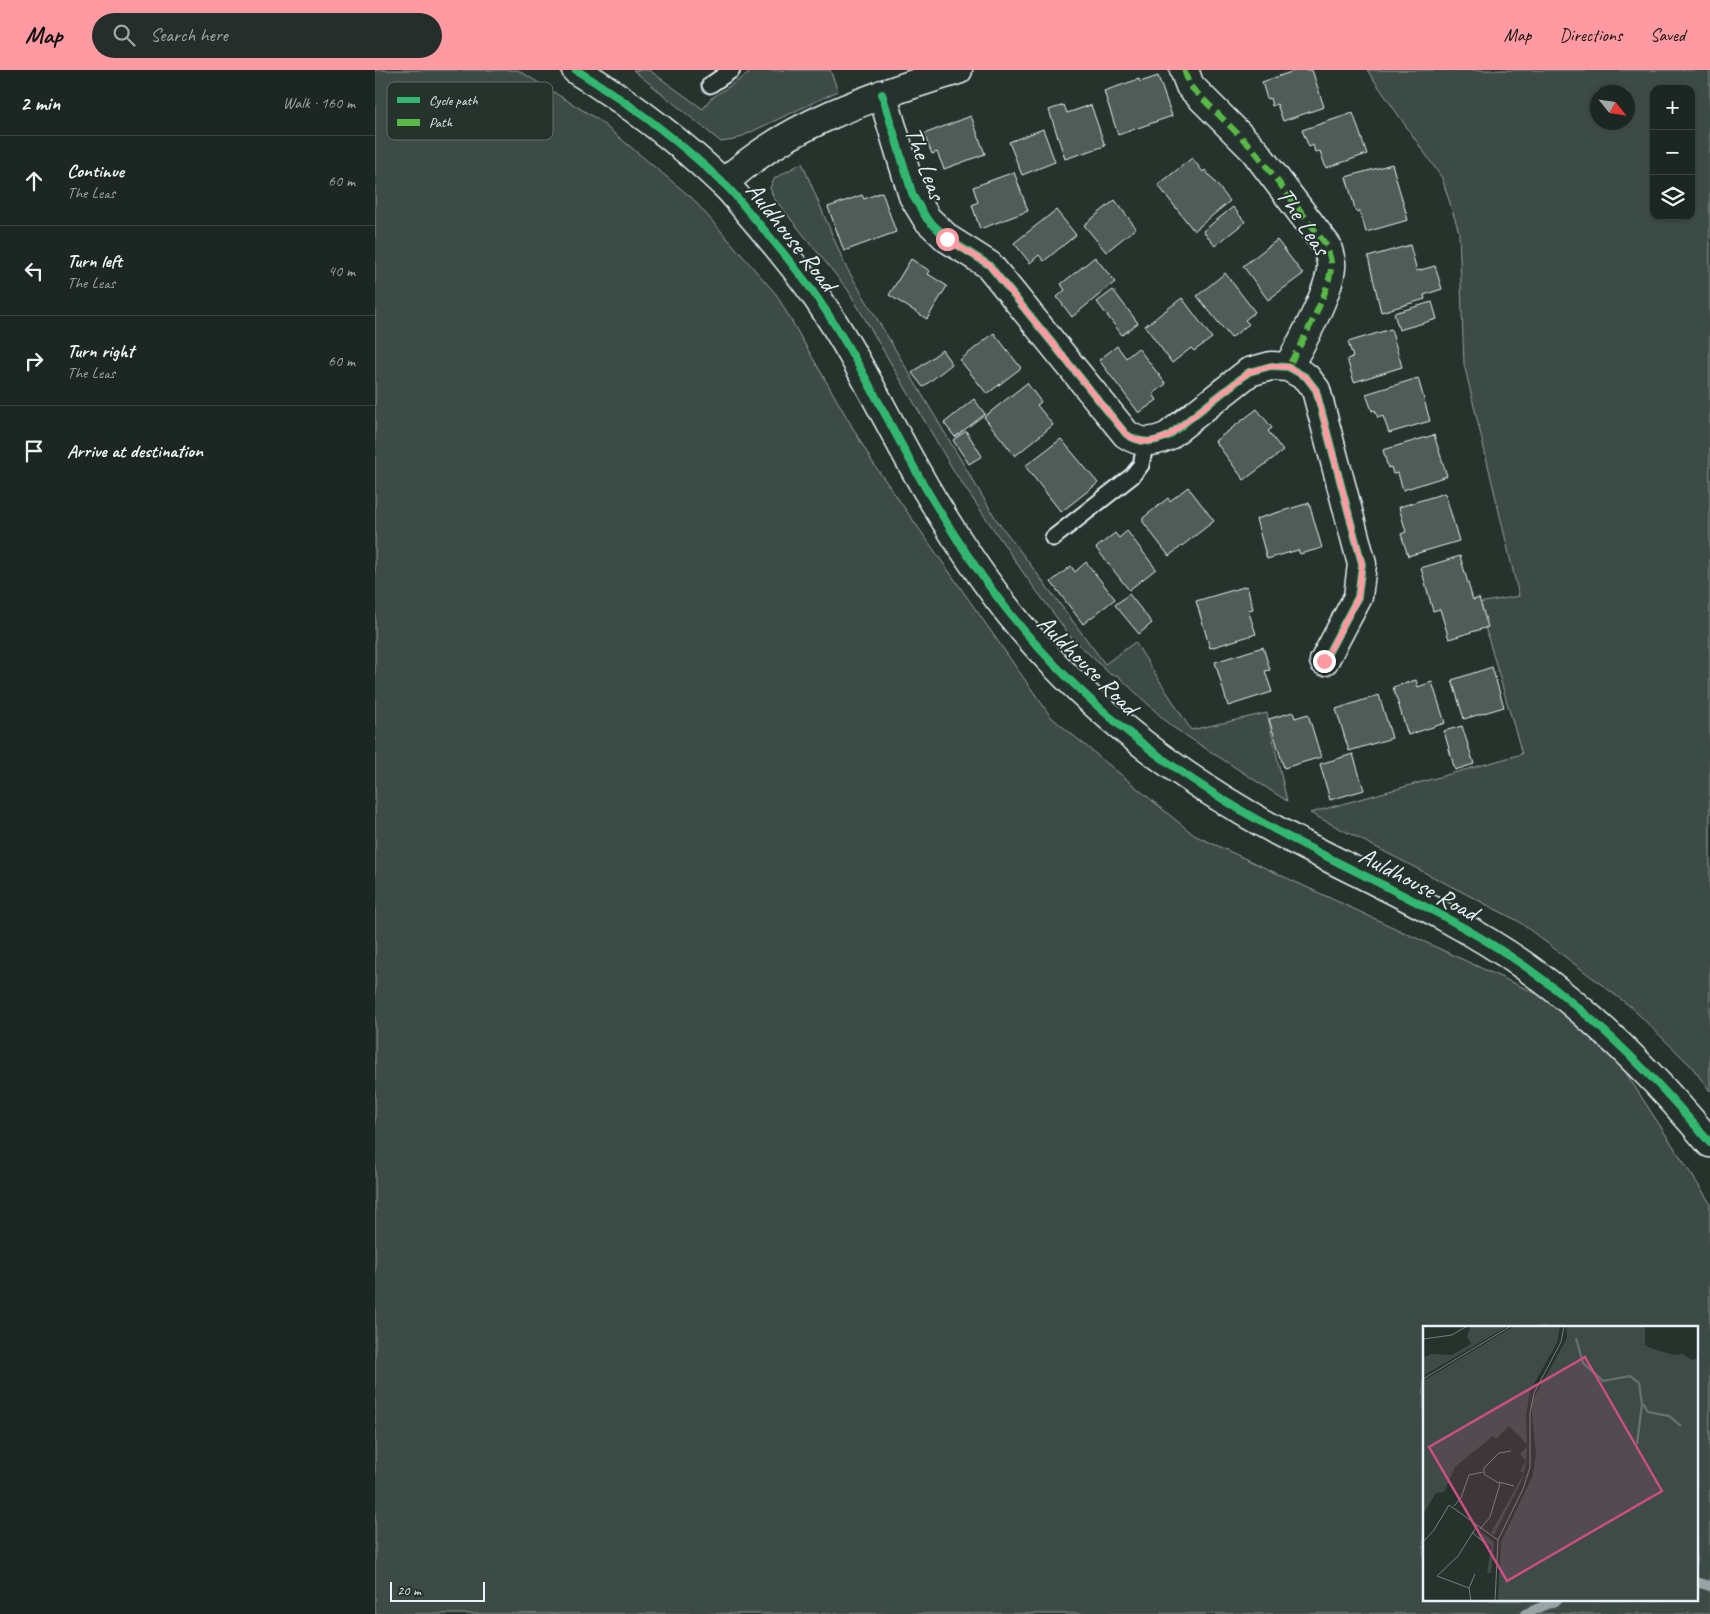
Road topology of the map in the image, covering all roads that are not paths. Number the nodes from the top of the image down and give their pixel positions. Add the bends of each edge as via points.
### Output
1 (577, 70) edge
2 (732, 70) edge
3 (958, 70) edge
4 (1184, 70) edge
5 (909, 77) edge
6 (710, 85) dead end
7 (881, 94) junction
8 (724, 183) junction
9 (1288, 367) junction
10 (1146, 442) junction
11 (1053, 538) dead end
12 (1324, 661) dead end
13 (1710, 1143) edge

1 - 8 street, Auldhouse Road via 623,101
2 - 6 lane
3 - 5 street
4 - 9 street, The Leas via 1190,86 1254,150 1327,246 1330,274 1309,331
5 - 7 street
7 - 8 street via 841,109 763,151
7 - 10 street, The Leas via 913,196 927,219 947,239 989,265 1126,434
8 - 13 street, Auldhouse Road via 818,299 967,554 1040,649 1086,694 1128,732 1225,799 1277,831 1442,917 1525,967 1619,1044 1659,1083
9 - 10 street via 1271,366 1249,372 1168,436 1156,442
9 - 12 street via 1306,377 1316,390 1362,564 1358,597
10 - 11 lane via 1141,464 1132,476

